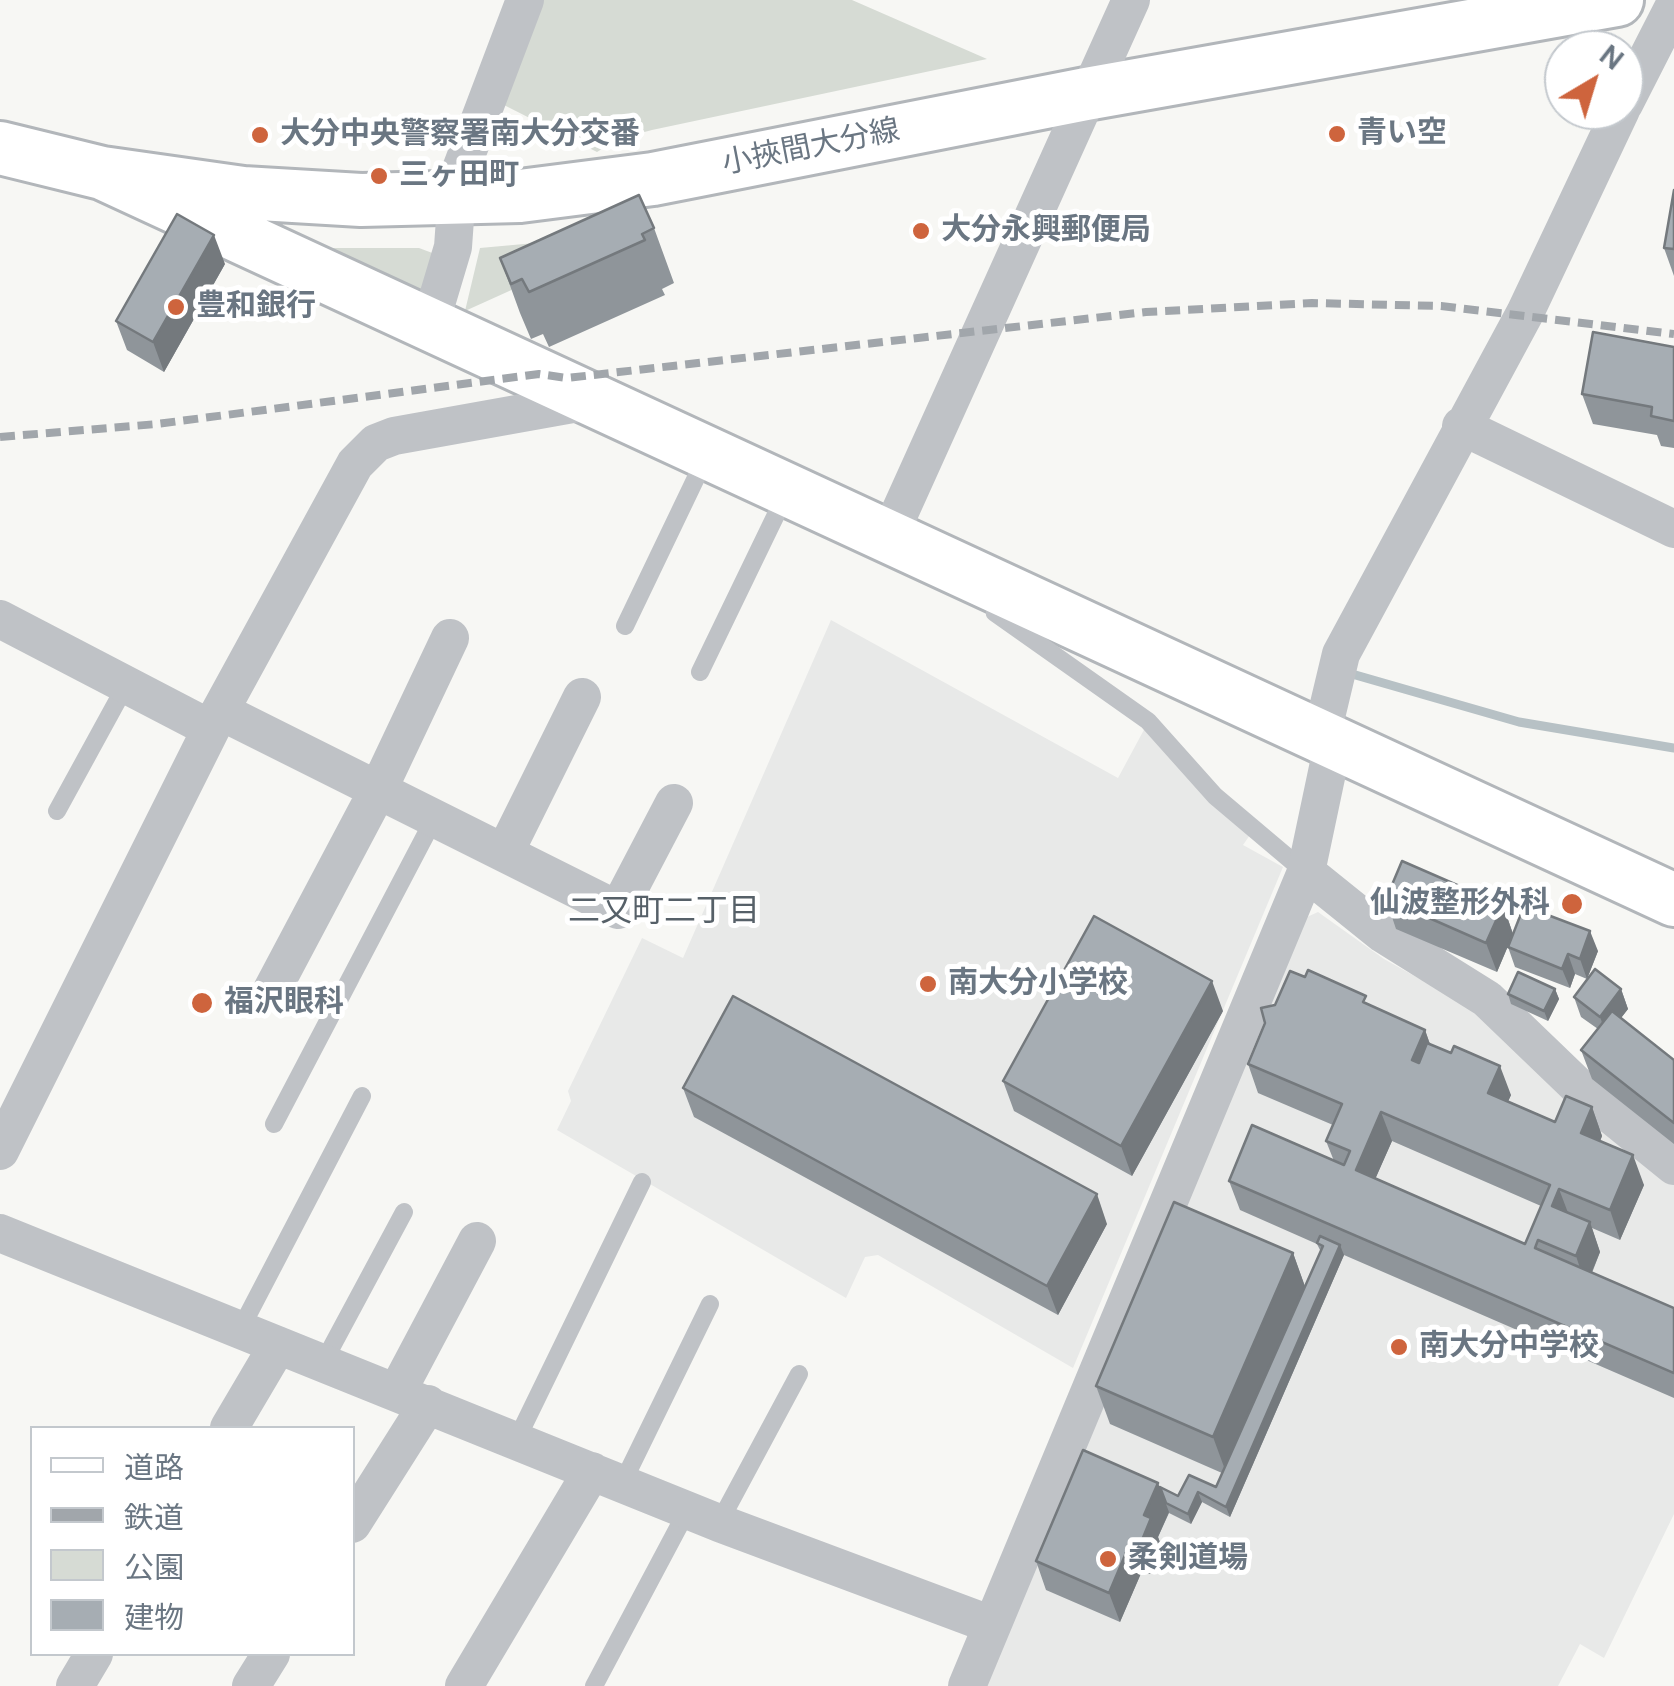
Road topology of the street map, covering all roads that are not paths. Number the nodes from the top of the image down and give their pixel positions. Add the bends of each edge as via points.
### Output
1 (525, 0) edge
2 (1131, 0) edge
3 (1617, 0) edge
4 (1674, 6) edge
5 (1644, 64) edge
6 (1086, 94) junction
7 (1611, 130) edge
8 (0, 148) edge
9 (102, 173) junction
10 (459, 200) junction
11 (430, 324) junction
12 (595, 400) junction
13 (1461, 426) junction
14 (708, 452) junction
15 (789, 490) junction
16 (1674, 529) edge
17 (889, 536) junction
18 (1004, 589) junction
19 (0, 619) edge
20 (625, 626) dead end
21 (450, 638) dead end
22 (700, 672) dead end
23 (126, 685) junction
24 (582, 697) dead end
25 (216, 720) junction
26 (1327, 743) junction
27 (379, 788) junction
28 (674, 803) dead end
29 (57, 811) dead end
30 (435, 816) junction
31 (505, 852) junction
32 (1306, 872) junction
33 (1674, 900) edge
34 (272, 990) dead end
35 (362, 1096) dead end
36 (274, 1124) dead end
37 (0, 1151) edge
38 (1674, 1166) edge
39 (642, 1182) dead end
40 (404, 1212) dead end
41 (0, 1234) edge
42 (476, 1241) dead end
43 (710, 1304) dead end
44 (240, 1330) junction
45 (278, 1345) junction
46 (323, 1363) junction
47 (799, 1374) dead end
48 (412, 1398) junction
49 (229, 1426) edge
50 (516, 1441) junction
51 (607, 1478) junction
52 (703, 1517) junction
53 (355, 1518) edge
54 (992, 1625) junction
55 (93, 1656) edge
56 (270, 1656) edge
57 (75, 1686) edge
58 (251, 1686) edge
59 (464, 1686) edge
60 (594, 1686) edge
61 (967, 1686) edge

1 - 10 street via 460,169
2 - 6 street
3 - 6 street, 小挾間大分線
4 - 5 street
6 - 10 street, 小挾間大分線 via 653,179
6 - 17 street
7 - 13 street via 1526,313
8 - 9 street, 小挾間大分線
9 - 10 street, 小挾間大分線 via 243,192
9 - 11 street
10 - 11 street
11 - 12 street
12 - 14 street
12 - 25 street via 376,442 355,464
13 - 16 street
13 - 26 street via 1342,654 1325,720
14 - 15 street
14 - 20 lane
15 - 17 street
15 - 22 lane
17 - 18 street
18 - 26 street
18 - 32 lane via 995,612 1148,720 1215,796
19 - 23 street
21 - 27 street
23 - 25 street
23 - 29 lane
24 - 31 street
25 - 27 street
25 - 37 street
26 - 32 street via 1329,763
26 - 33 street
27 - 30 street
27 - 34 street
28 - 31 street via 618,910
30 - 31 street
30 - 36 lane
32 - 38 street via 1383,934 1487,999 1590,1098
32 - 54 street
35 - 44 lane
39 - 50 lane
40 - 46 lane
41 - 44 street
42 - 48 street
43 - 51 lane
44 - 45 street
45 - 46 street
45 - 49 street
46 - 48 street
47 - 52 lane
48 - 50 street
48 - 53 street
50 - 51 street
51 - 52 street
51 - 59 street
52 - 54 street
52 - 60 lane
54 - 61 street
55 - 57 street
56 - 58 street

